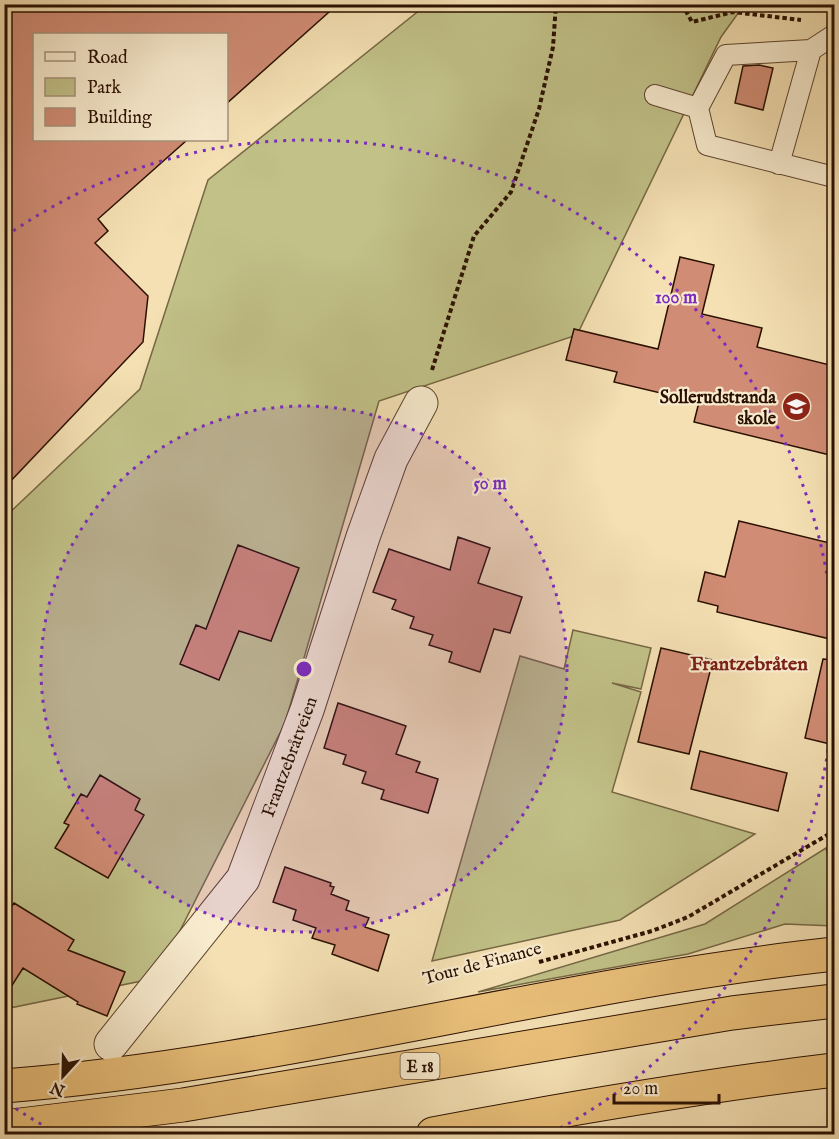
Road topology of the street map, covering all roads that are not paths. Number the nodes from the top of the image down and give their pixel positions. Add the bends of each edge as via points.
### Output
1 (834, 35) edge
2 (811, 50) junction
3 (655, 95) dead end
4 (698, 108) junction
5 (779, 164) junction
6 (834, 177) edge
7 (421, 403) road end
8 (834, 954) edge
9 (834, 1001) edge
10 (111, 1044) dead end
11 (834, 1070) edge
12 (4, 1086) edge
13 (4, 1127) edge
14 (433, 1134) edge

1 - 2 lane
2 - 4 lane via 726,55
2 - 5 lane
3 - 4 lane
4 - 5 lane via 707,146
5 - 6 lane
7 - 10 street, Frantzebråtveien via 391,459 307,710 243,879
8 - 12 highway via 714,970 176,1066
9 - 13 highway, E 18 via 686,1020 183,1105
11 - 14 highway via 750,1080

